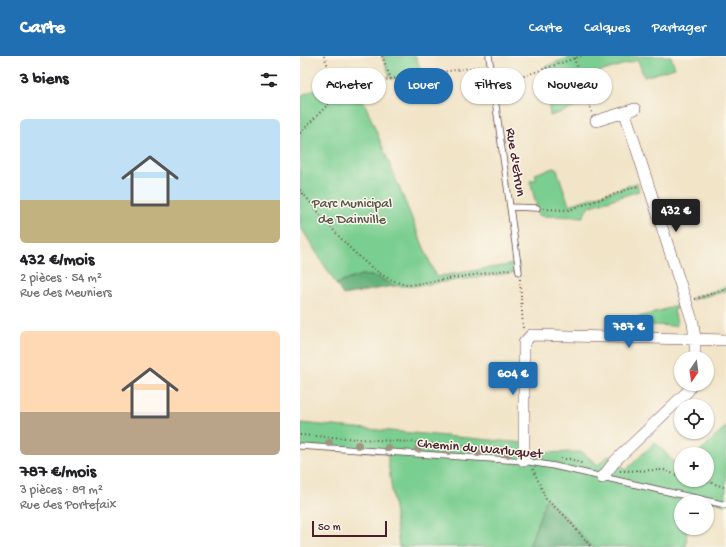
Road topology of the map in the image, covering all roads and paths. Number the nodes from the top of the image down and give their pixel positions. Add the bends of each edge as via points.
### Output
1 (324, 56) edge
2 (382, 56) edge
3 (489, 56) edge
4 (581, 56) edge
5 (574, 58) junction
6 (491, 65) junction
7 (329, 68) edge
8 (491, 68) edge
9 (525, 75) edge
10 (391, 79) junction
11 (386, 80) edge
12 (328, 104) edge
13 (497, 104) edge
14 (596, 121) joint
15 (300, 133) edge
16 (647, 180) junction
17 (300, 190) edge
18 (512, 207) junction
19 (537, 208) joint
20 (519, 269) junction
21 (726, 289) edge
22 (687, 303) junction
23 (527, 338) junction
24 (695, 339) junction
25 (726, 340) edge
26 (695, 351) edge
27 (688, 391) edge
28 (300, 435) edge
29 (300, 446) edge
30 (526, 459) junction
31 (602, 478) junction
32 (714, 484) edge
33 (726, 488) edge
34 (726, 504) edge
35 (591, 547) edge

1 - 7 path
2 - 10 path
3 - 6 lane, Rue d'Etrun
4 - 5 path
5 - 9 path
5 - 14 path
6 - 8 lane, Rue d'Etrun
6 - 10 path
10 - 11 path
12 - 15 path
13 - 18 lane, Rue d'Etrun
14 - 16 street via 630,111
16 - 19 path via 640,182 637,187 569,210
16 - 22 street
17 - 20 path via 353,251 398,283 410,285
18 - 19 lane
18 - 20 lane, Rue d'Etrun
20 - 23 path via 523,333
21 - 22 path
22 - 24 street
23 - 24 street via 531,335
23 - 30 street via 524,343
24 - 25 street
24 - 26 street
27 - 31 street via 616,460
28 - 30 path via 515,449
29 - 30 lane, Chemin du Warluquet
30 - 31 lane, Chemin du Warluquet
30 - 35 path via 546,499 565,516
31 - 34 lane, Chemin du Warluquet
32 - 33 path

